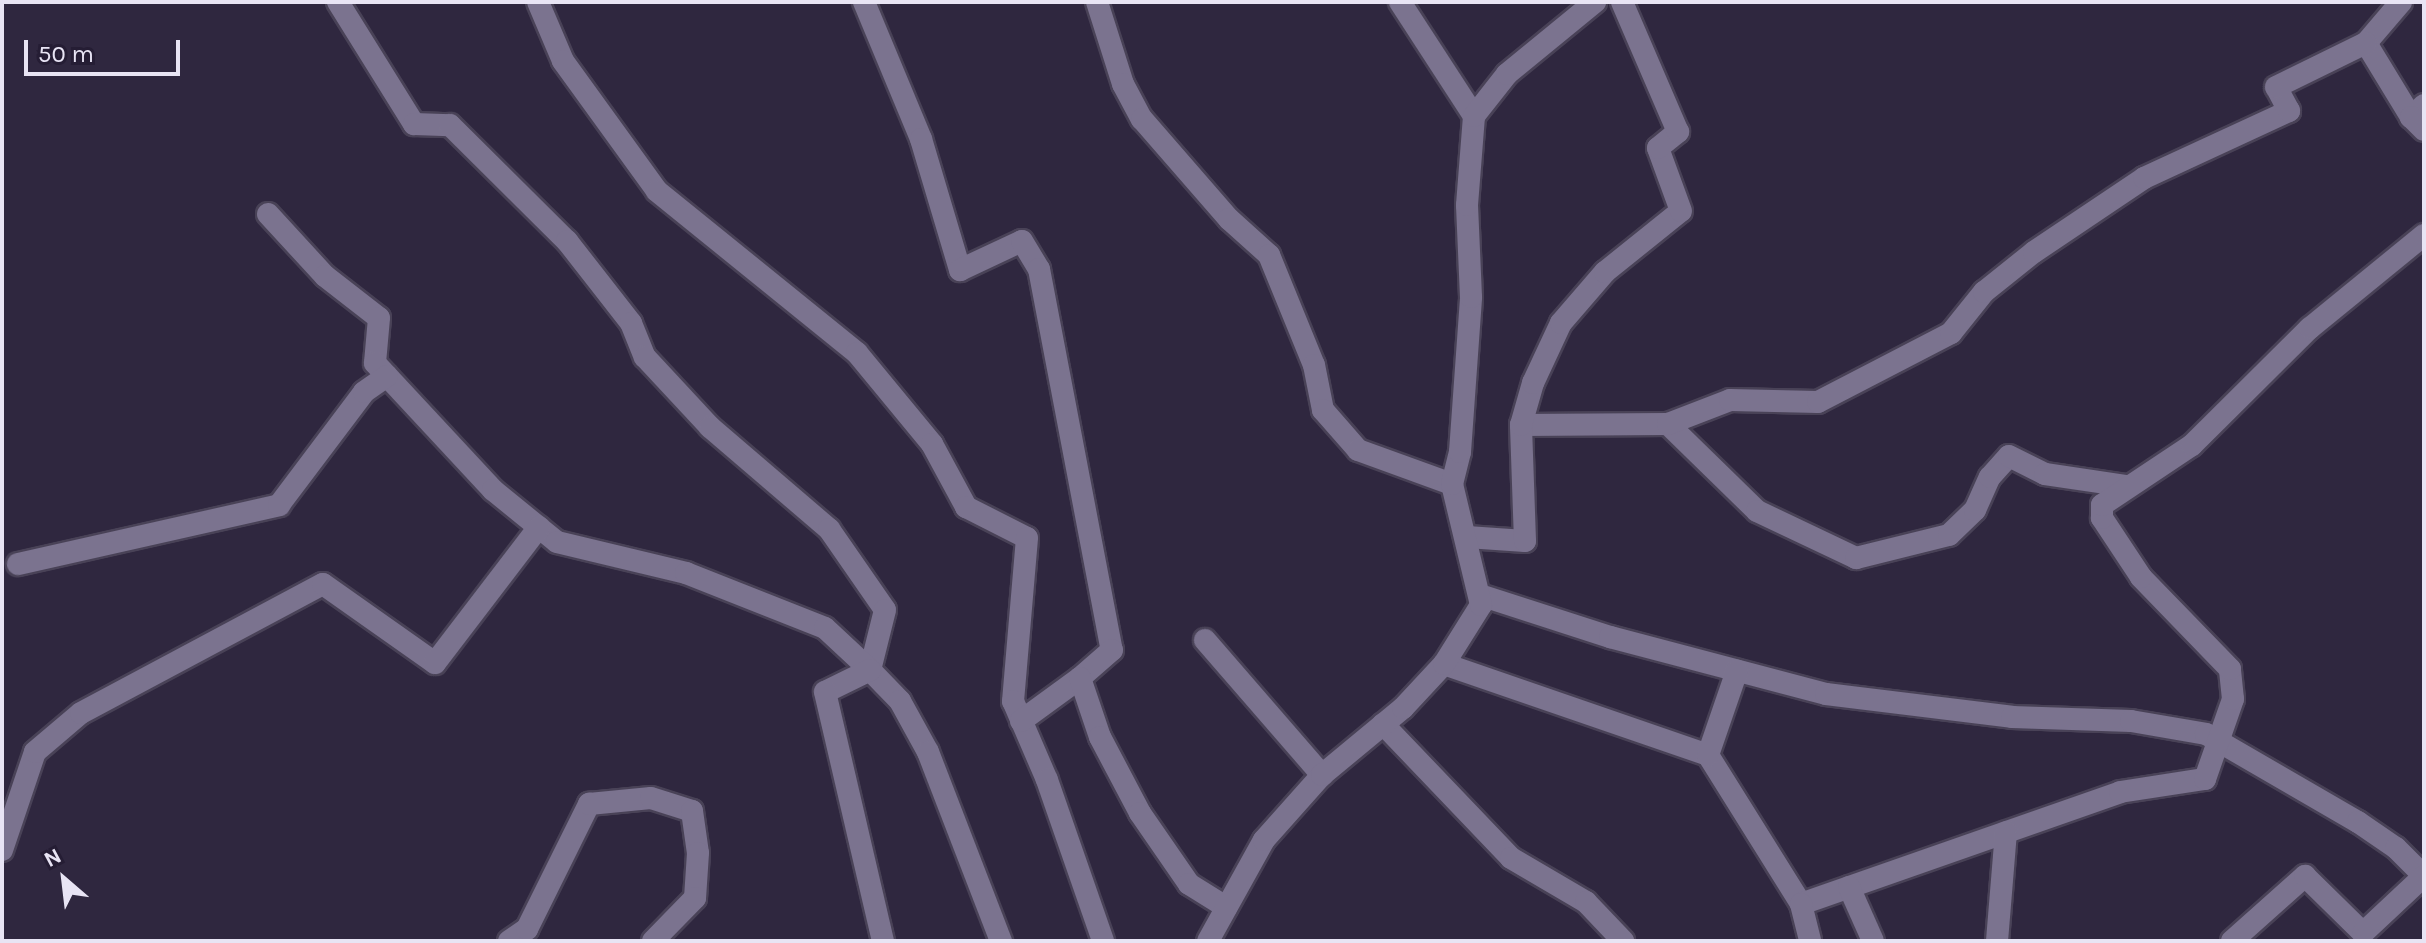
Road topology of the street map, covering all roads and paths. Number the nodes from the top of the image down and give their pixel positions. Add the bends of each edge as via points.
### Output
1 (338, 2) edge
2 (538, 2) edge
3 (864, 2) edge
4 (1097, 2) edge
5 (1400, 2) edge
6 (1595, 2) edge
7 (1622, 2) edge
8 (2401, 2) edge
9 (2366, 43) junction
10 (1474, 116) junction
11 (2420, 117) edge
12 (268, 214) dead end
13 (2424, 235) edge
14 (387, 376) junction
15 (1668, 424) junction
16 (1521, 425) junction
17 (1452, 484) junction
18 (2125, 486) junction
19 (539, 527) junction
20 (1467, 537) junction
21 (18, 564) dead end
22 (1480, 595) junction
23 (1205, 640) dead end
24 (1444, 664) junction
25 (870, 670) junction
26 (1737, 671) junction
27 (1080, 678) junction
28 (1021, 721) junction
29 (1383, 724) junction
30 (2221, 743) junction
31 (1708, 755) junction
32 (1322, 775) junction
33 (2006, 832) junction
34 (2, 850) edge
35 (2424, 876) edge
36 (1849, 887) junction
37 (1801, 904) junction
38 (1226, 907) junction
39 (509, 941) edge
40 (653, 941) edge
41 (883, 941) edge
42 (1001, 941) edge
43 (1103, 941) edge
44 (1208, 941) edge
45 (1623, 941) edge
46 (1810, 941) edge
47 (1873, 941) edge
48 (1997, 941) edge
49 (2232, 941) edge

1 - 25 street via 414,124 450,125 567,241 631,323 645,357 710,427 829,529 885,610
2 - 28 street via 563,61 657,191 857,353 932,444 966,507 1027,538 1014,661 1013,701
3 - 27 street via 921,139 960,270 1022,241 1039,269 1112,650
4 - 17 street via 1123,84 1142,119 1229,219 1269,255 1314,365 1323,410 1358,450
5 - 10 street
6 - 10 street via 1507,74
7 - 16 street via 1678,132 1658,148 1681,211 1605,272 1561,323 1533,383
8 - 9 street
9 - 11 street
9 - 15 street via 2276,87 2289,111 2144,178 2034,252 1984,292 1951,333 1818,402 1730,400
10 - 17 street via 1467,205 1471,297 1460,452
12 - 14 street via 325,276 379,318 375,363
13 - 18 street via 2310,328 2192,445
14 - 19 street via 493,490
14 - 21 street via 364,392 279,505
15 - 16 street
15 - 18 street via 1757,511 1856,558 1949,535 1975,510 1990,477 2009,456 2045,474
16 - 20 street via 1525,541
17 - 20 street
18 - 30 street via 2102,505 2102,518 2141,577 2230,669 2233,699
19 - 25 street via 557,542 686,573 825,628
19 - 34 street via 435,663 323,584 81,713 35,752
20 - 22 street
22 - 24 street via 1481,605
22 - 26 street
23 - 32 street
24 - 29 street
24 - 31 street
25 - 41 street via 825,692
25 - 42 street via 900,701 928,752
26 - 30 street via 1826,694 2012,717 2131,721 2206,734
26 - 31 street
27 - 28 street
27 - 38 street via 1100,737 1140,813 1189,884
28 - 43 street
29 - 32 street
29 - 45 street via 1511,858 1586,902
30 - 33 street via 2205,779 2120,792
30 - 35 street via 2358,822
31 - 37 street
32 - 38 street via 1264,840
33 - 36 street
33 - 48 street
35 - 49 street via 2363,933 2305,876
36 - 37 street
36 - 47 street
37 - 46 street
38 - 44 street
39 - 40 street via 527,929 589,804 651,798 692,811 698,853 695,898

